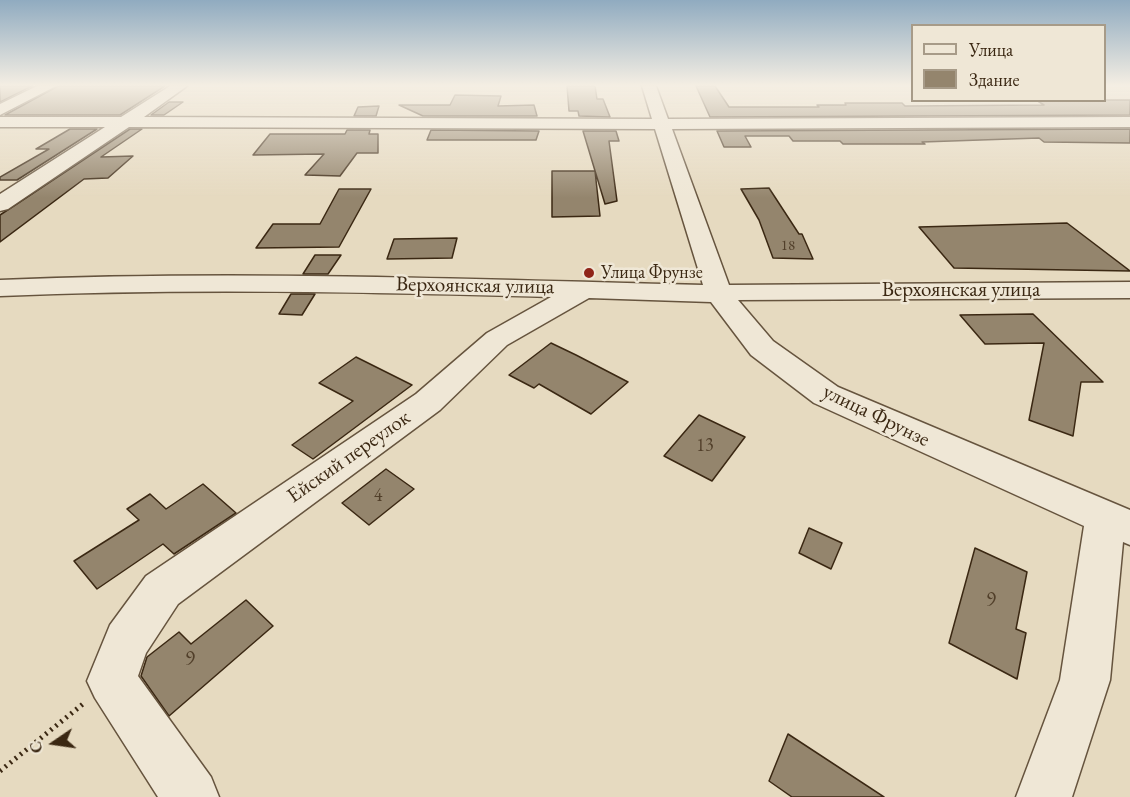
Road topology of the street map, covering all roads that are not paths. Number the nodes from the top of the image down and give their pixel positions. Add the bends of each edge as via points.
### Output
1 (124, 123) edge
2 (662, 123) edge
3 (0, 204) edge
4 (0, 288) edge
5 (586, 289) junction
6 (1130, 290) edge
7 (719, 294) junction
8 (1117, 523) edge
9 (191, 797) edge
10 (1044, 797) edge

1 - 3 street
2 - 7 street, улица Фрунзе
4 - 5 street, Верхоянская улица via 112,283 323,283
5 - 7 street, Верхоянская улица
5 - 9 street, Ейский переулок via 497,339 428,402 162,590 120,661
6 - 7 street, Верхоянская улица
7 - 8 street, улица Фрунзе via 762,348 826,395
8 - 10 street via 1085,680

